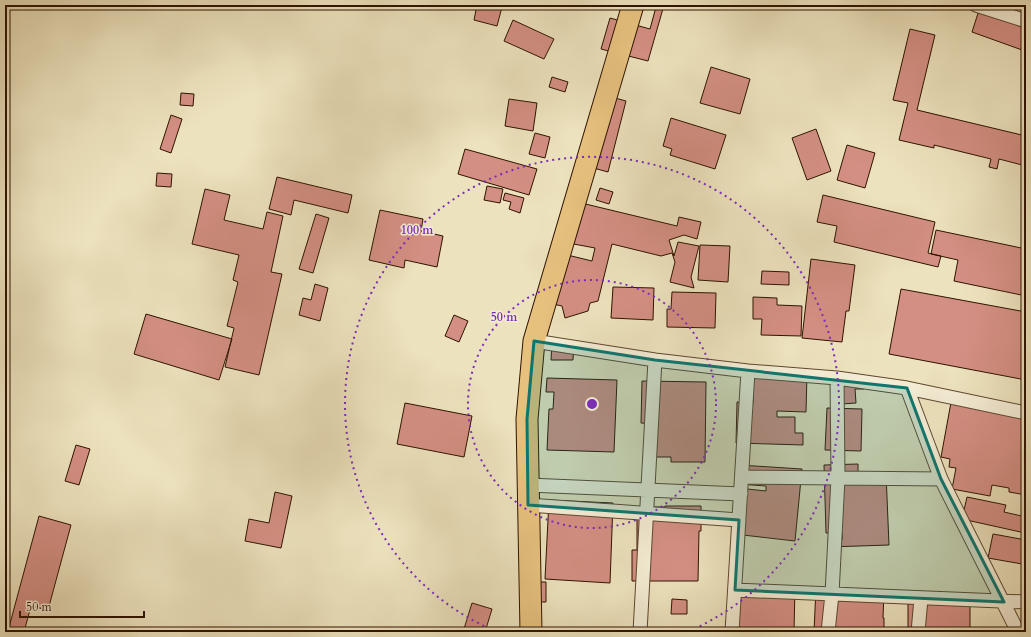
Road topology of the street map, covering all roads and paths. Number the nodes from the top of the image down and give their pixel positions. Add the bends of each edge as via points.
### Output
1 (633, 5) edge
2 (976, 5) edge
3 (1026, 21) edge
4 (534, 341) junction
5 (655, 360) junction
6 (748, 371) junction
7 (837, 378) junction
8 (907, 388) junction
9 (1026, 413) edge
10 (742, 477) junction
11 (838, 478) junction
12 (941, 479) junction
13 (528, 485) junction
14 (647, 490) junction
15 (741, 494) junction
16 (528, 506) junction
17 (646, 513) junction
18 (739, 520) junction
19 (735, 590) junction
20 (832, 594) junction
21 (921, 598) junction
22 (1004, 602) junction
23 (1026, 602) edge
24 (531, 632) edge
25 (640, 632) edge
26 (732, 632) edge
27 (828, 632) edge
28 (918, 632) edge
29 (1018, 632) edge

1 - 4 main road
2 - 3 street
4 - 5 street
4 - 13 main road via 527,419
5 - 6 street
5 - 14 street
6 - 7 street
6 - 10 street
7 - 8 street
7 - 11 street
8 - 9 street
8 - 12 street
10 - 11 street
10 - 15 street
11 - 12 street
11 - 20 street
12 - 22 street
13 - 14 street
13 - 16 main road
14 - 15 street
14 - 17 street
15 - 18 street
16 - 17 street
16 - 24 main road
17 - 18 street
17 - 25 street
18 - 19 street
19 - 20 street
19 - 26 street
20 - 21 street
20 - 27 street
21 - 22 street
21 - 28 street
22 - 23 street
22 - 29 street

